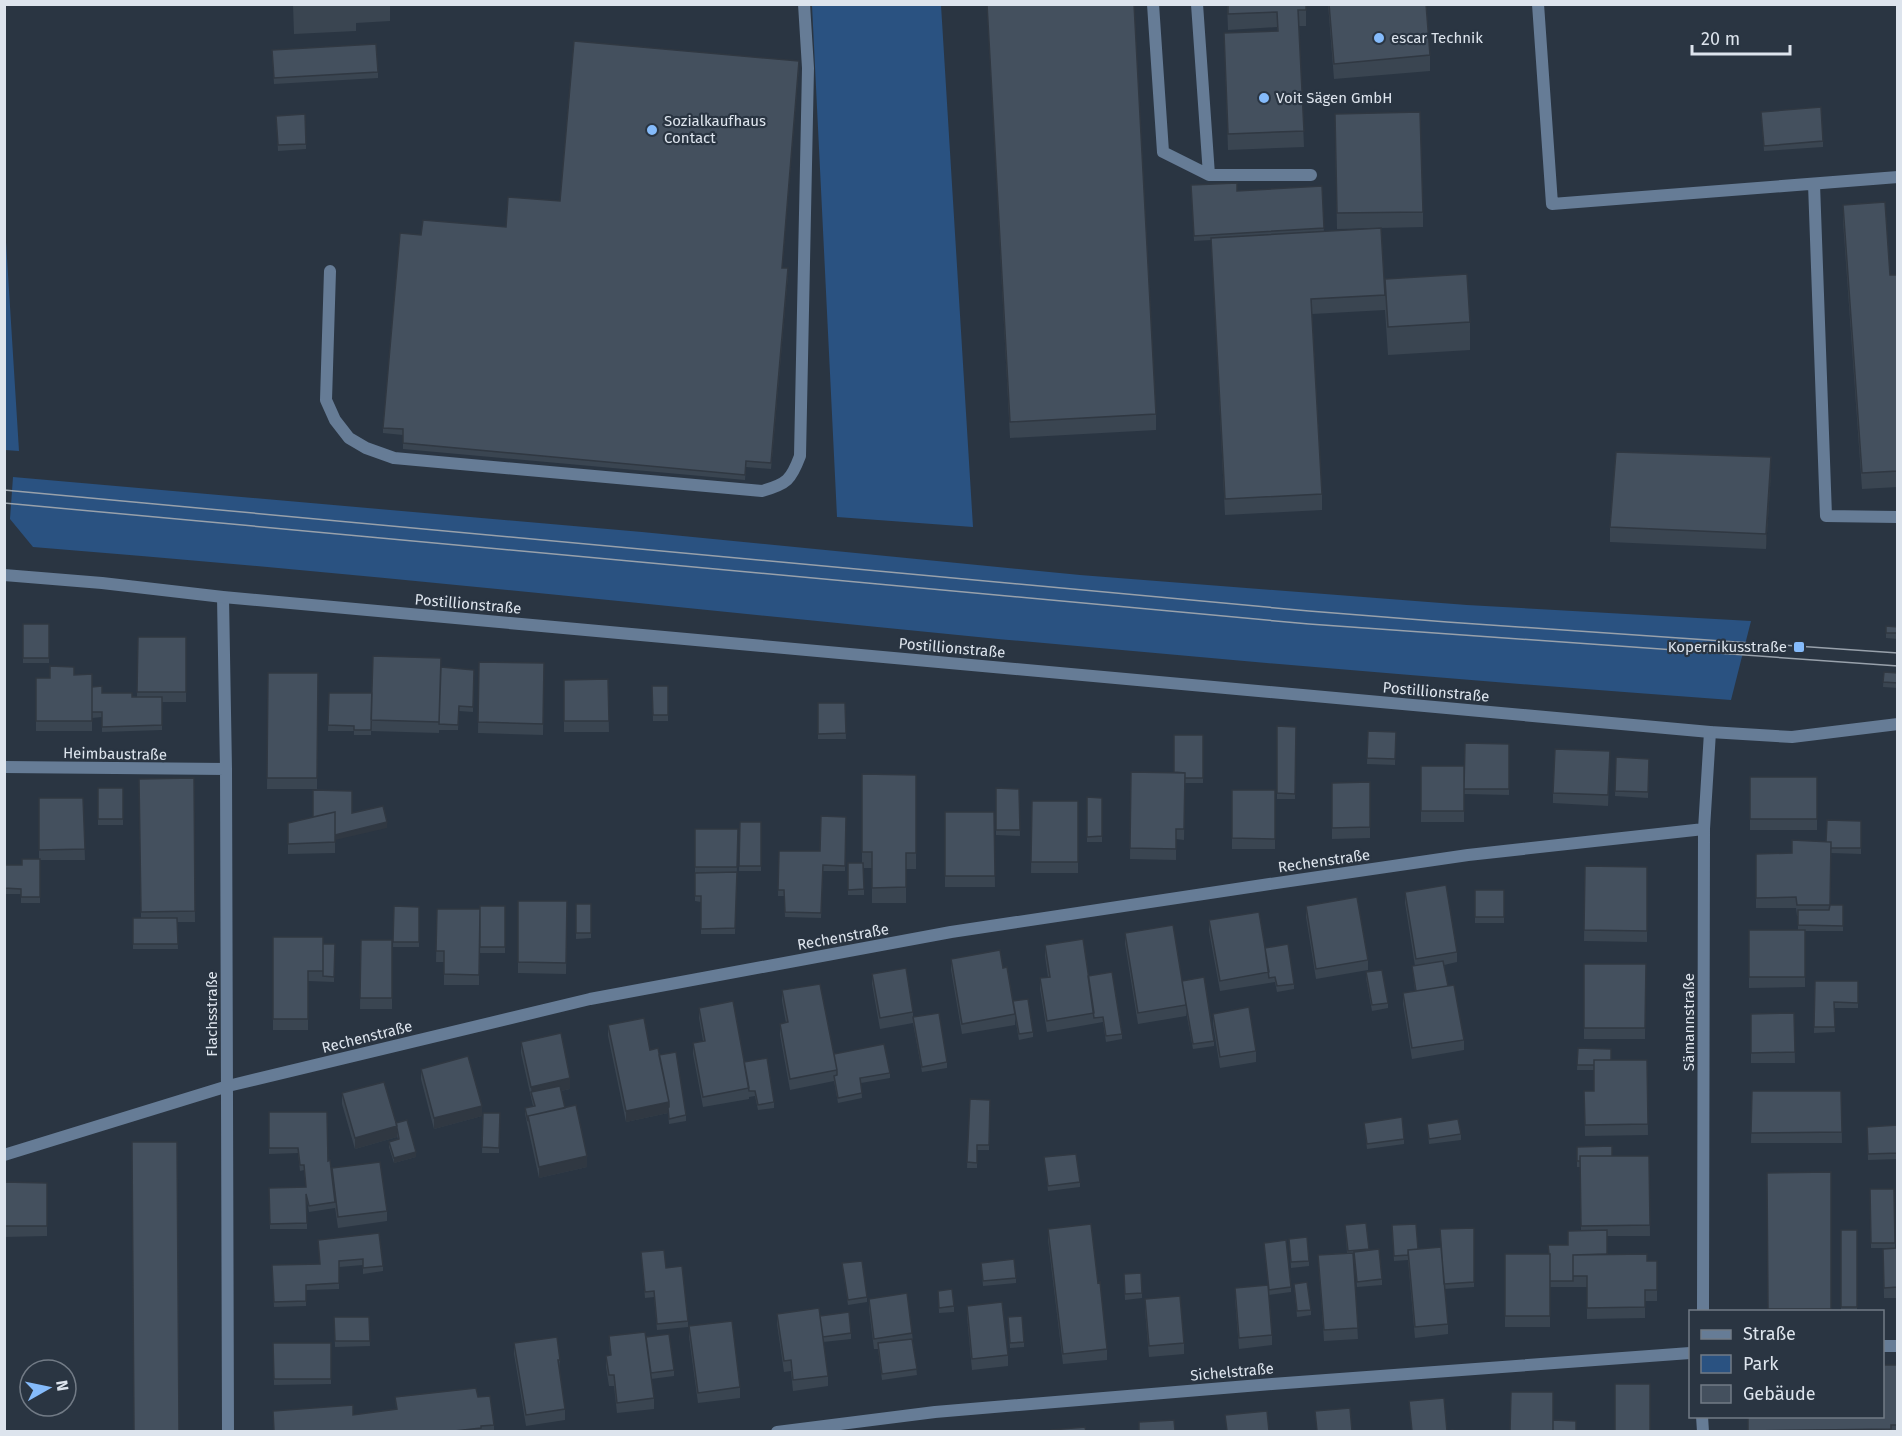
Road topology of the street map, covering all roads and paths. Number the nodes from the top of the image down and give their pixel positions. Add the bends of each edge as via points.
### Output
1 (804, 4) edge
2 (1153, 4) edge
3 (1197, 4) edge
4 (1538, 4) edge
5 (1209, 175) junction
6 (1311, 175) dead end
7 (1898, 177) edge
8 (1814, 184) junction
9 (330, 271) dead end
10 (1898, 517) edge
11 (4, 575) edge
12 (223, 597) junction
13 (1898, 724) edge
14 (1710, 732) junction
15 (4, 768) edge
16 (226, 770) junction
17 (1704, 830) junction
18 (228, 1086) junction
19 (4, 1155) edge
20 (1703, 1310) edge
21 (1689, 1353) edge
22 (228, 1431) edge
23 (777, 1431) edge

1 - 9 street via 808,68 800,456 794,472 781,486 762,491 394,458 366,448 349,438 326,400
2 - 5 street via 1163,152
3 - 5 street
4 - 8 street via 1552,204
5 - 6 street
7 - 8 street
8 - 10 street via 1826,516
11 - 12 street, Postillionstraße
12 - 14 street, Postillionstraße
12 - 16 street, Flachsstraße
13 - 14 street, Postillionstraße via 1792,737
14 - 17 street, Sämannstraße
15 - 16 street, Heimbaustraße
16 - 18 street, Flachsstraße
17 - 18 street, Rechenstraße via 1468,855 951,932 590,999
17 - 20 street, Sämannstraße
18 - 19 street, Rechenstraße
18 - 22 street, Flachsstraße
21 - 23 street, Sichelstraße via 958,1410

